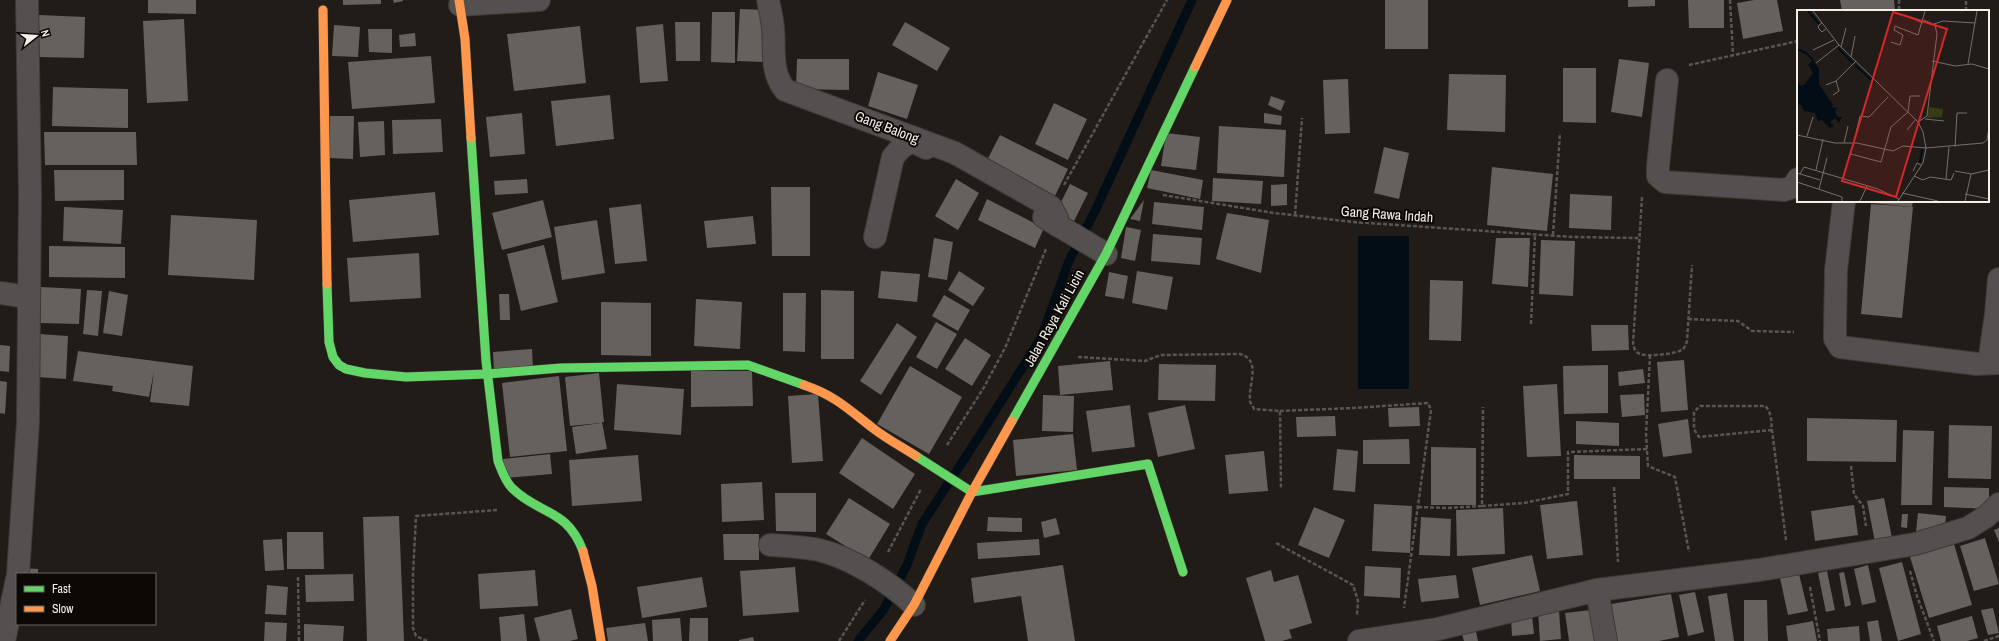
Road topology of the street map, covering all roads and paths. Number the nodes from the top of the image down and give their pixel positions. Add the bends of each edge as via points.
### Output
1 (27, 0) edge
2 (539, 0) edge
3 (768, 0) edge
4 (1167, 0) edge
5 (1227, 0) edge
6 (1730, 0) edge
7 (459, 2) edge
8 (324, 10) dead end
9 (1733, 55) dead end
10 (1667, 80) dead end
11 (1302, 118) dead end
12 (1560, 133) dead end
13 (1797, 181) edge
14 (1136, 190) junction
15 (1844, 202) edge
16 (1295, 215) junction
17 (1060, 222) junction
18 (1535, 234) junction
19 (1553, 235) junction
20 (875, 237) dead end
21 (1103, 252) junction
22 (1692, 265) dead end
23 (1999, 279) edge
24 (0, 293) edge
25 (28, 297) junction
26 (1688, 320) junction
27 (1531, 324) dead end
28 (1794, 332) dead end
29 (1650, 355) junction
30 (1049, 356) junction
31 (1994, 363) edge
32 (487, 374) junction
33 (1483, 408) dead end
34 (1280, 411) junction
35 (1772, 430) junction
36 (1647, 449) junction
37 (1851, 466) dead end
38 (933, 467) junction
39 (1614, 487) dead end
40 (1281, 489) dead end
41 (972, 492) junction
42 (525, 498) junction
43 (1999, 504) edge
44 (1482, 506) junction
45 (1418, 507) junction
46 (1276, 543) dead end
47 (770, 545) dead end
48 (1902, 545) junction
49 (1869, 550) junction
50 (1798, 563) junction
51 (1183, 572) dead end
52 (18, 573) edge
53 (298, 577) dead end
54 (1693, 578) junction
55 (16, 584) edge
56 (1619, 588) junction
57 (895, 590) junction
58 (1597, 590) junction
59 (1356, 617) dead end
60 (1401, 635) junction
61 (1999, 636) edge
62 (4, 640) edge
63 (892, 640) edge
64 (299, 641) edge
65 (427, 641) edge
66 (601, 641) edge
67 (839, 641) edge
68 (1359, 641) edge
69 (1606, 641) edge
70 (1820, 641) edge
71 (1934, 641) edge
72 (1984, 641) edge

1 - 25 street via 30,194
2 - 7 street
3 - 17 street, Gang Balong via 773,27 774,66 779,82 785,90 955,153
4 - 17 path
5 - 14 street, Jalan Raya Kali Licin
6 - 9 path
7 - 32 street via 469,84
8 - 32 street via 328,319 329,342 333,356 339,365 346,369 365,373 406,377
10 - 13 street via 1658,166 1658,176 1665,182 1784,190 1793,187
11 - 16 path
12 - 19 path
14 - 16 path, Gang Rawa Indah
14 - 21 street, Jalan Raya Kali Licin
15 - 31 street via 1836,285 1835,339 1840,347 1978,364
16 - 18 path, Gang Rawa Indah via 1353,222
17 - 20 street, Gang Balong via 912,141 900,148 893,157
17 - 21 street, Gang Balong
17 - 38 path via 1040,261 1005,348 983,389
18 - 19 path, Gang Rawa Indah
18 - 27 path
19 - 29 path, Gang Rawa Indah via 1638,238 1633,344 1640,354
21 - 30 street, Jalan Raya Kali Licin
22 - 26 path
23 - 31 street
24 - 25 street
25 - 52 street via 28,422
26 - 28 path via 1738,321 1752,331
26 - 29 path via 1685,348 1679,353
29 - 36 path
30 - 34 path via 1145,361 1161,355 1240,354 1247,356 1251,361 1253,370 1250,402 1254,409
30 - 41 street, Jalan Raya Kali Licin
32 - 38 street via 560,368 748,364 821,391 844,404 875,430
32 - 42 street via 502,474 510,488
33 - 44 path
34 - 40 path
34 - 45 path via 1428,403 1431,410
35 - 35 path via 1770,413 1765,406 1700,406 1694,412 1694,429 1699,438
35 - 50 path
36 - 44 path via 1568,452 1568,494 1524,503
36 - 54 path via 1650,468 1675,477 1678,484
37 - 49 path via 1854,494 1863,506
38 - 41 street
38 - 57 path via 883,563
39 - 56 path
41 - 51 street via 1148,464
41 - 57 street, Jalan Raya Kali Licin
42 - 65 path via 497,510 416,516 413,628 416,636
42 - 66 street via 559,516 575,534 584,550
43 - 48 street via 1987,516 1968,528
44 - 45 path
45 - 60 path
46 - 59 path via 1353,585 1358,601
47 - 57 street via 820,551 838,557
48 - 49 street
48 - 71 path
49 - 50 street
50 - 54 street
50 - 70 path via 1814,612
53 - 64 path
54 - 56 street
55 - 62 street
56 - 58 street
57 - 63 street, Jalan Raya Kali Licin
57 - 67 path
58 - 60 street via 1478,620
58 - 69 street
60 - 68 street
61 - 72 path

